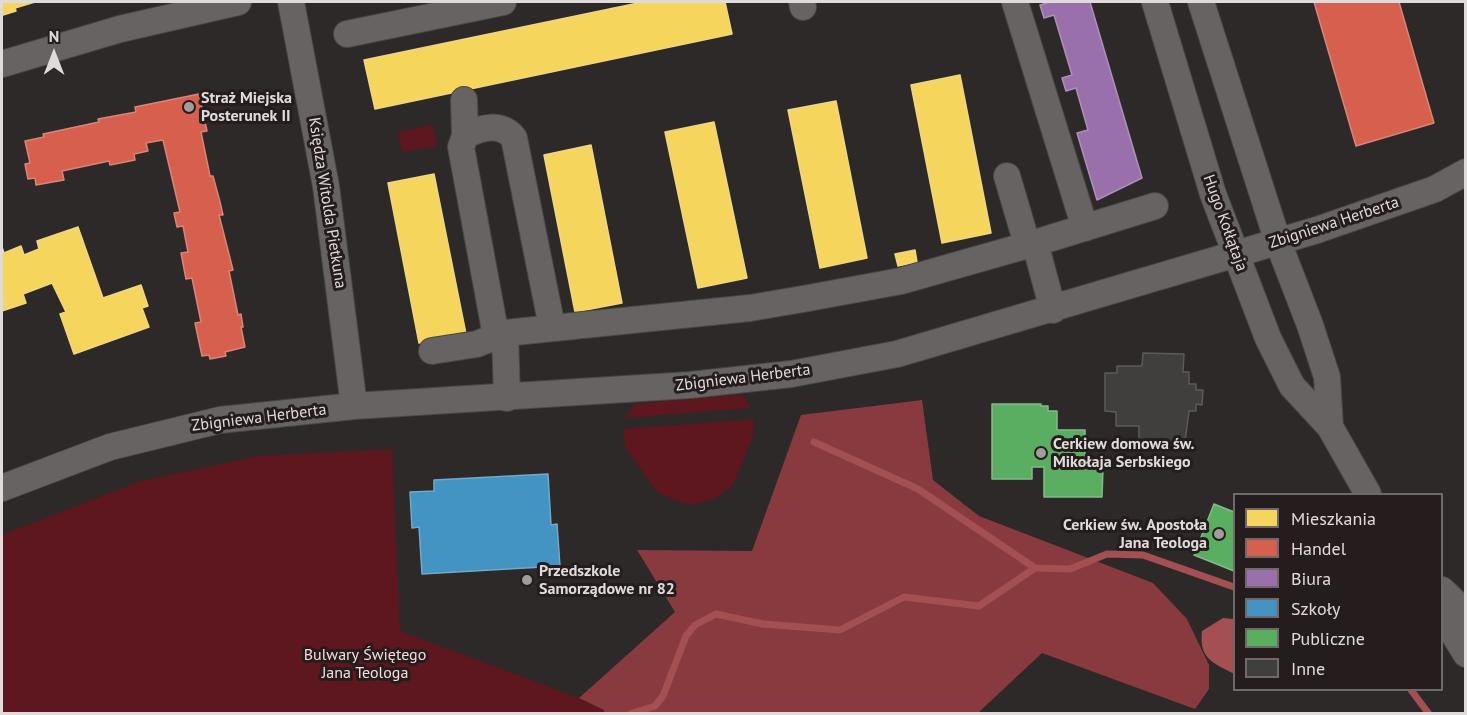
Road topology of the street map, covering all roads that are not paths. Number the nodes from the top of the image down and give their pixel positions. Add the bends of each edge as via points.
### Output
1 (238, 2) edge
2 (291, 2) edge
3 (503, 2) edge
4 (1015, 2) edge
5 (1155, 2) edge
6 (1201, 2) edge
7 (347, 34) dead end
8 (2, 64) edge
9 (464, 100) dead end
10 (465, 136) junction
11 (1466, 172) edge
12 (1007, 176) dead end
13 (1155, 206) dead end
14 (1085, 228) junction
15 (1278, 243) junction
16 (1031, 244) junction
17 (1235, 255) junction
18 (1053, 310) junction
19 (552, 327) junction
20 (501, 334) junction
21 (432, 351) dead end
22 (507, 398) junction
23 (354, 406) junction
24 (1330, 427) junction
25 (2, 488) edge
26 (1367, 493) edge
27 (1443, 591) edge
28 (1466, 613) edge
29 (1443, 617) edge
30 (1466, 654) edge

1 - 8 street via 120,29
2 - 23 street, Księdza Witolda Pietkuna via 326,186
3 - 7 street
4 - 14 street
5 - 17 street, Hugo Kołłątaja
6 - 15 street, Hugo Kołłątaja
9 - 10 street
10 - 19 street via 496,127 509,131 514,138
10 - 20 street via 461,147
11 - 15 street, Zbigniewa Herberta via 1435,189
12 - 16 street
13 - 14 street
14 - 16 street
15 - 17 street, Zbigniewa Herberta
15 - 24 street, Hugo Kołłątaja via 1327,376
16 - 18 street
16 - 19 street via 901,281 802,299 750,308
17 - 18 street, Zbigniewa Herberta
17 - 24 street, Hugo Kołłątaja via 1292,386
18 - 22 street, Zbigniewa Herberta via 897,354 791,374
19 - 20 street
20 - 21 street via 477,344
20 - 22 street
22 - 23 street, Zbigniewa Herberta
23 - 25 street, Zbigniewa Herberta via 188,426 110,447
24 - 26 street, Hugo Kołłątaja
27 - 28 street
29 - 30 street

